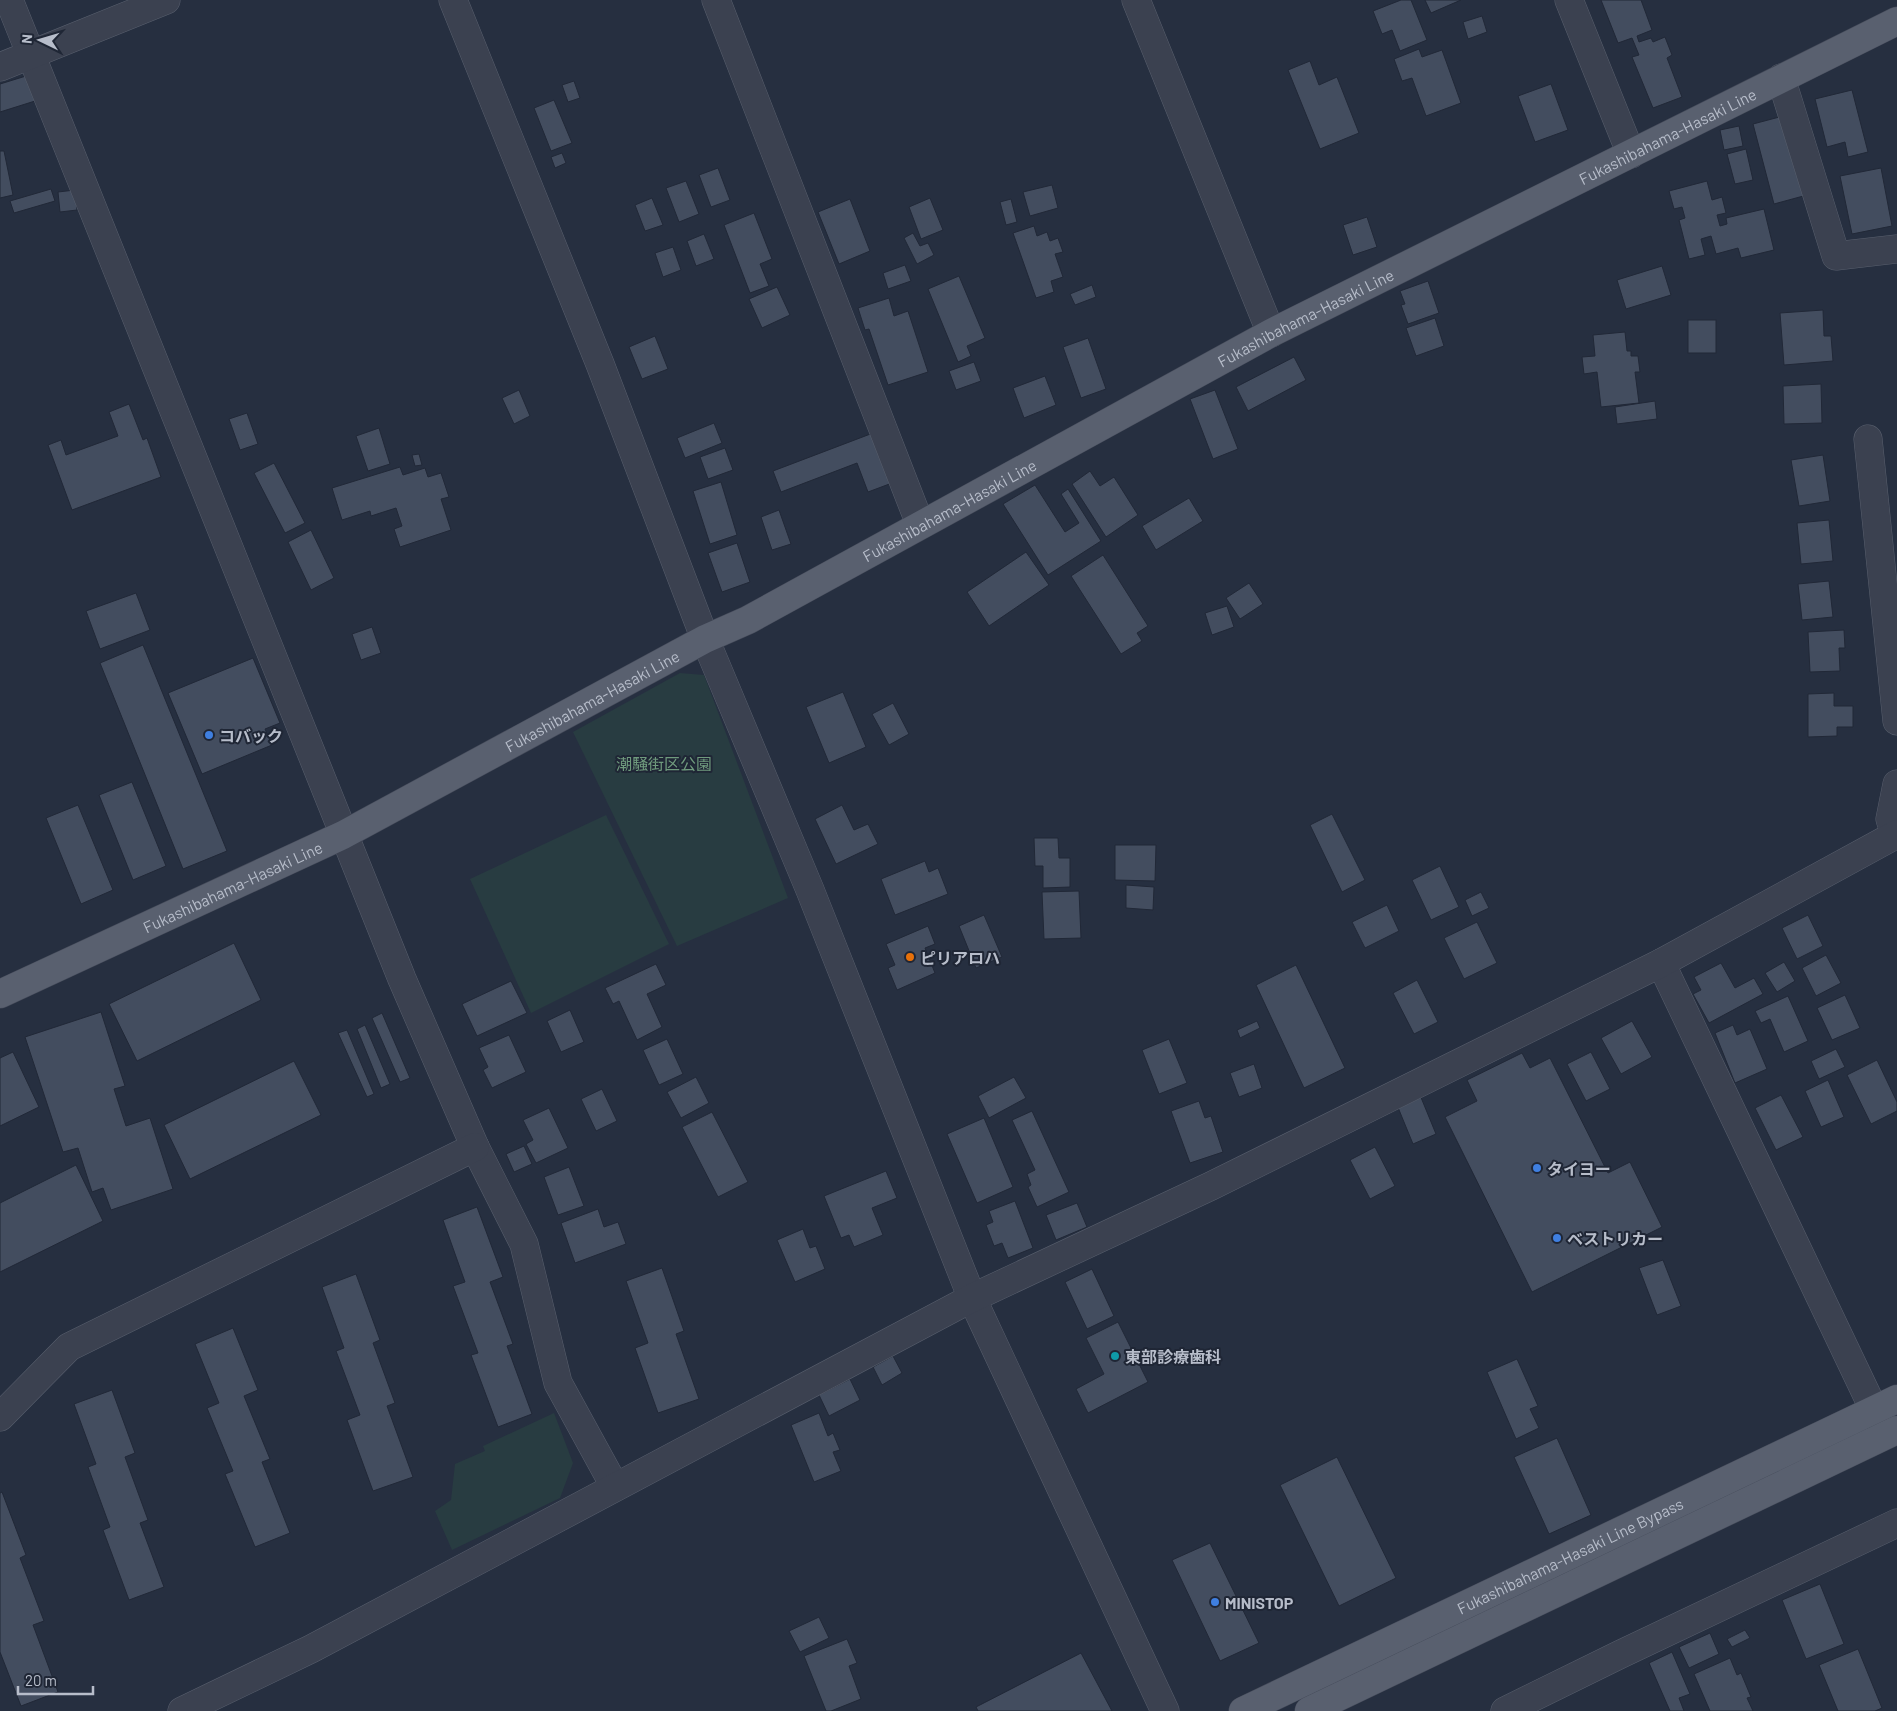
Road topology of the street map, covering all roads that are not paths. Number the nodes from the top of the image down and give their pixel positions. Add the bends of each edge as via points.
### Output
1 (9, 0) edge
2 (166, 0) edge
3 (453, 0) edge
4 (716, 0) edge
5 (1136, 0) edge
6 (1569, 0) edge
7 (1897, 21) edge
8 (31, 54) junction
9 (0, 67) edge
10 (1782, 78) junction
11 (1631, 154) junction
12 (1897, 249) edge
13 (1271, 333) junction
14 (1868, 439) dead end
15 (920, 524) junction
16 (705, 639) junction
17 (1897, 721) edge
18 (1897, 784) edge
19 (1896, 834) edge
20 (343, 835) junction
21 (1661, 963) junction
22 (0, 994) edge
23 (475, 1147) junction
24 (972, 1298) junction
25 (1886, 1404) edge
26 (0, 1417) edge
27 (1892, 1433) edge
28 (615, 1487) junction
29 (1897, 1523) edge
30 (182, 1711) edge
31 (1165, 1711) edge
32 (1243, 1711) edge
33 (1309, 1711) edge
34 (1505, 1711) edge

1 - 8 street
2 - 8 street
3 - 16 street via 600,364
4 - 15 street
5 - 13 street
6 - 11 street
7 - 10 main road, Fukashibahama-Hasaki Line
8 - 9 street
8 - 20 street
10 - 11 main road, Fukashibahama-Hasaki Line
10 - 12 street via 1836,256
11 - 13 main road, Fukashibahama-Hasaki Line
13 - 15 main road, Fukashibahama-Hasaki Line
14 - 17 street
15 - 16 main road, Fukashibahama-Hasaki Line via 748,620
16 - 20 main road, Fukashibahama-Hasaki Line
16 - 24 street via 810,890
18 - 19 street via 1890,819
19 - 21 street
20 - 22 main road, Fukashibahama-Hasaki Line
20 - 23 street
21 - 24 street via 1211,1186
21 - 25 street
23 - 26 street via 69,1347
23 - 28 street via 524,1244 558,1383
24 - 28 street
24 - 31 street
25 - 27 street
25 - 32 main road, Fukashibahama-Hasaki Line Bypass
27 - 33 main road, Fukashibahama-Hasaki Line Bypass
28 - 30 street via 311,1649
29 - 34 street

